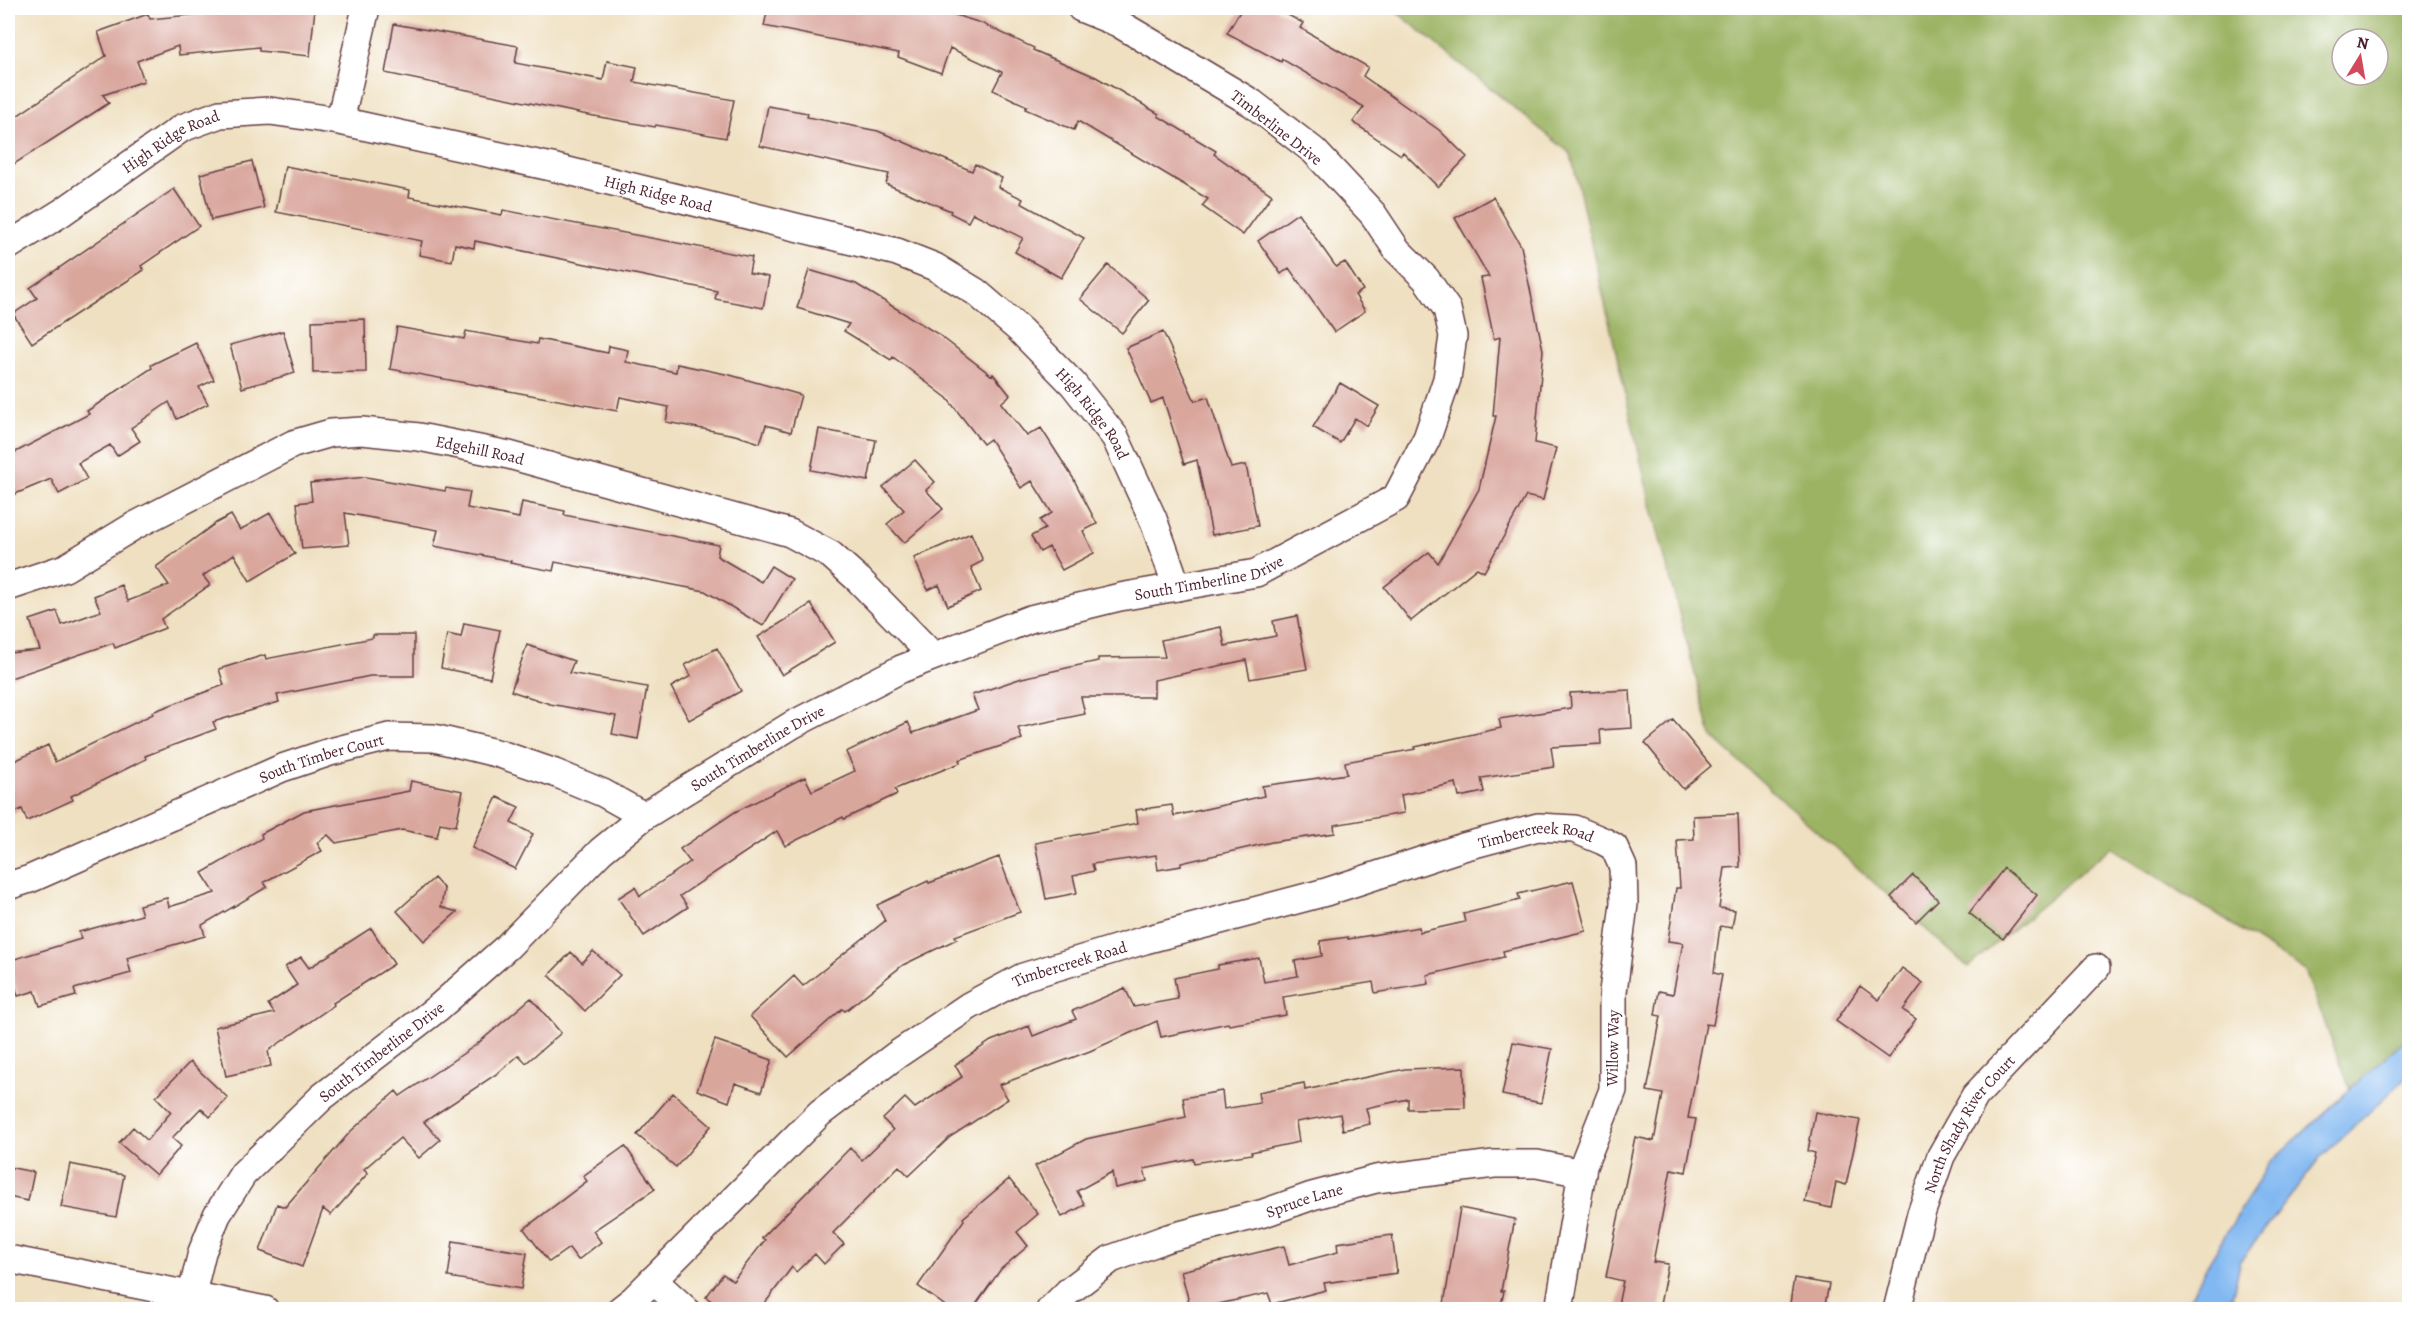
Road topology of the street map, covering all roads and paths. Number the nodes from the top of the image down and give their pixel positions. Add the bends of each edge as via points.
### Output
1 (366, 8) edge
2 (1081, 8) edge
3 (340, 121) junction
4 (8, 246) edge
5 (1443, 396) joint
6 (8, 587) edge
7 (1177, 587) junction
8 (933, 656) junction
9 (644, 816) junction
10 (1617, 854) joint
11 (8, 886) edge
12 (2096, 968) dead end
13 (1581, 1173) junction
14 (8, 1259) edge
15 (653, 1280) junction
16 (189, 1302) edge
17 (264, 1310) edge
18 (620, 1310) edge
19 (686, 1310) edge
20 (1050, 1310) edge
21 (1559, 1310) edge
22 (1897, 1310) edge

1 - 3 street
2 - 5 street, Timberline Drive via 1118,23 1252,103 1314,151 1373,214 1397,250 1426,279 1447,309 1453,336
3 - 4 street, High Ridge Road via 270,111 220,114 191,124
3 - 7 street, High Ridge Road via 556,168 897,252 936,267 976,292 1020,330 1073,384 1115,437 1153,519
5 - 7 street, South Timberline Drive via 1427,438 1396,498 1256,573
6 - 8 street, Edgehill Road via 65,568 134,526 293,444 331,433 363,431 419,437 509,455 790,533 831,555
7 - 8 street, South Timberline Drive via 1029,619
8 - 9 street, South Timberline Drive via 792,725
9 - 11 street, South Timber Court via 603,793 500,754 434,738 389,737 282,768
9 - 16 street, South Timberline Drive via 601,851 507,947 439,1006 322,1097 243,1174 217,1215
10 - 13 street, Willow Way via 1623,867 1624,904 1613,992 1613,1090
10 - 15 street, Timbercreek Road via 1614,847 1574,829 1538,827 1326,892 1023,977 969,1006 820,1113
12 - 22 street, North Shady River Court via 1975,1096 1941,1156 1921,1214
13 - 20 street, Spruce Lane via 1537,1164 1494,1164 1376,1179 1168,1238 1111,1259
13 - 21 street, Willow Way
14 - 16 street
15 - 18 street, Timbercreek Road
15 - 19 street
16 - 17 street

